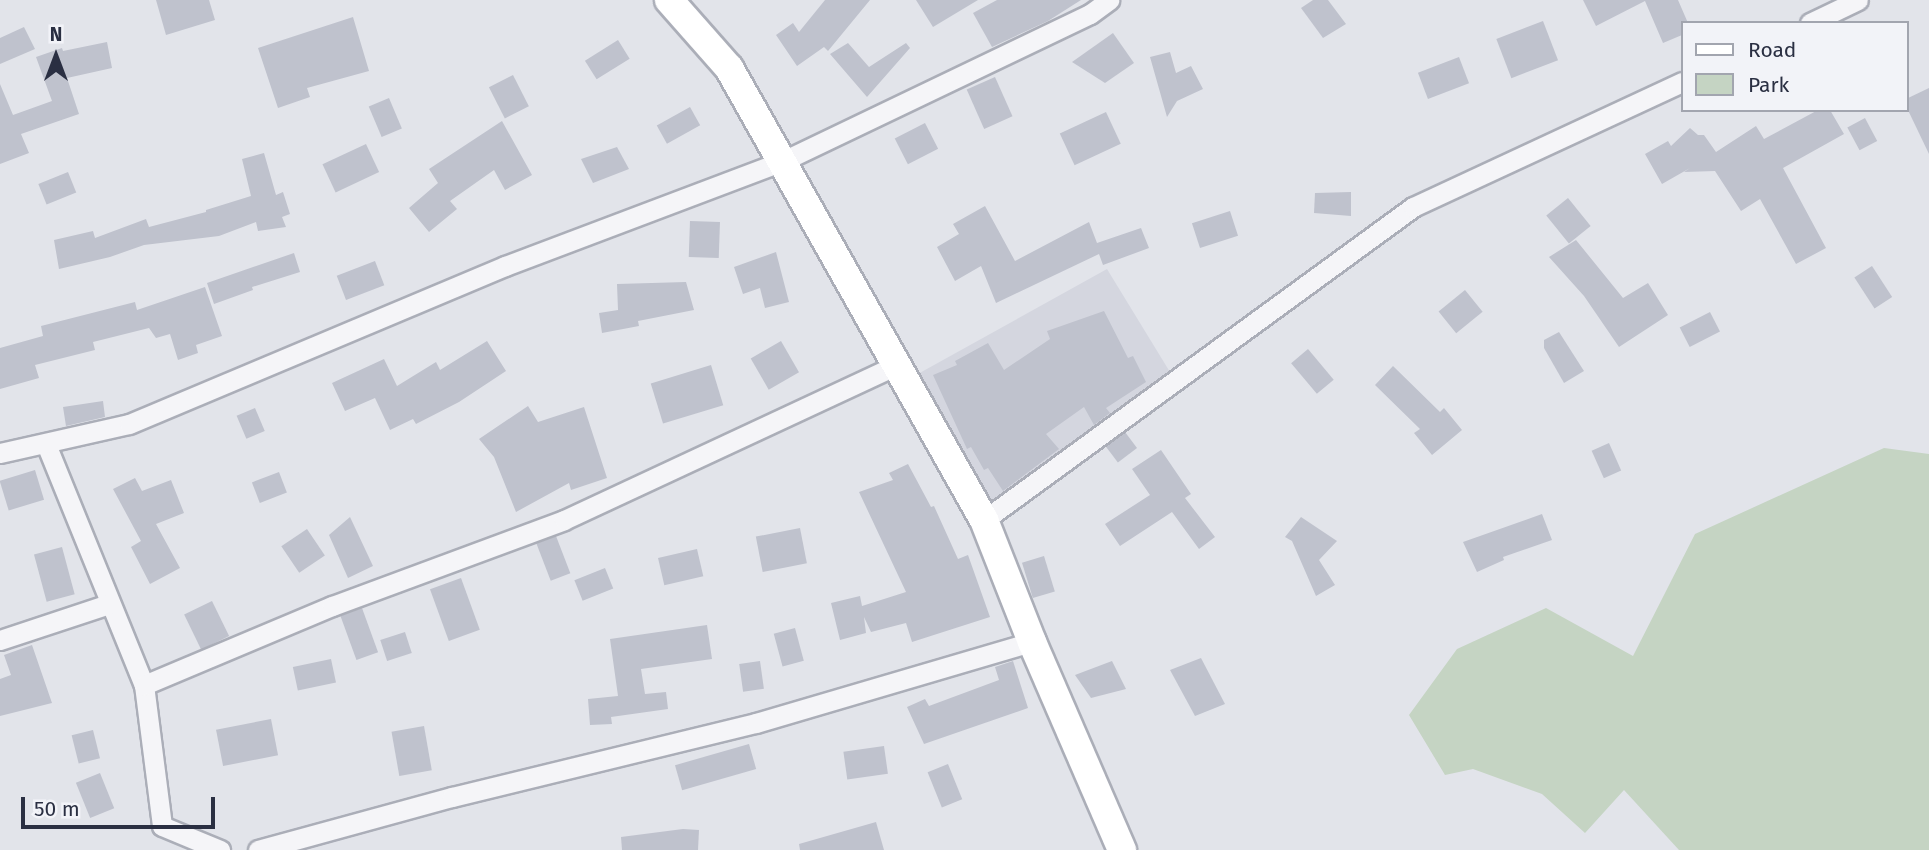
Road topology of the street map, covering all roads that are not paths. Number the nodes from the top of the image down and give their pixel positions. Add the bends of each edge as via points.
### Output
1 (669, 0) edge
2 (1109, 0) edge
3 (1858, 0) edge
4 (1814, 21) edge
5 (1680, 83) edge
6 (783, 161) junction
7 (896, 365) junction
8 (46, 444) junction
9 (0, 453) edge
10 (984, 520) junction
11 (109, 604) junction
12 (0, 640) edge
13 (1032, 642) junction
14 (144, 685) junction
15 (220, 850) edge
16 (258, 850) edge
17 (1122, 850) edge

1 - 6 street via 729,68
2 - 6 street via 1090,14
3 - 4 street
5 - 10 street via 1413,207
6 - 7 street
6 - 8 street via 505,266 129,424
7 - 10 street
7 - 14 street via 564,520 332,606
8 - 9 street
8 - 11 street
10 - 13 street
11 - 12 street
11 - 14 street
13 - 16 street via 756,723
13 - 17 street
14 - 15 street via 162,826

